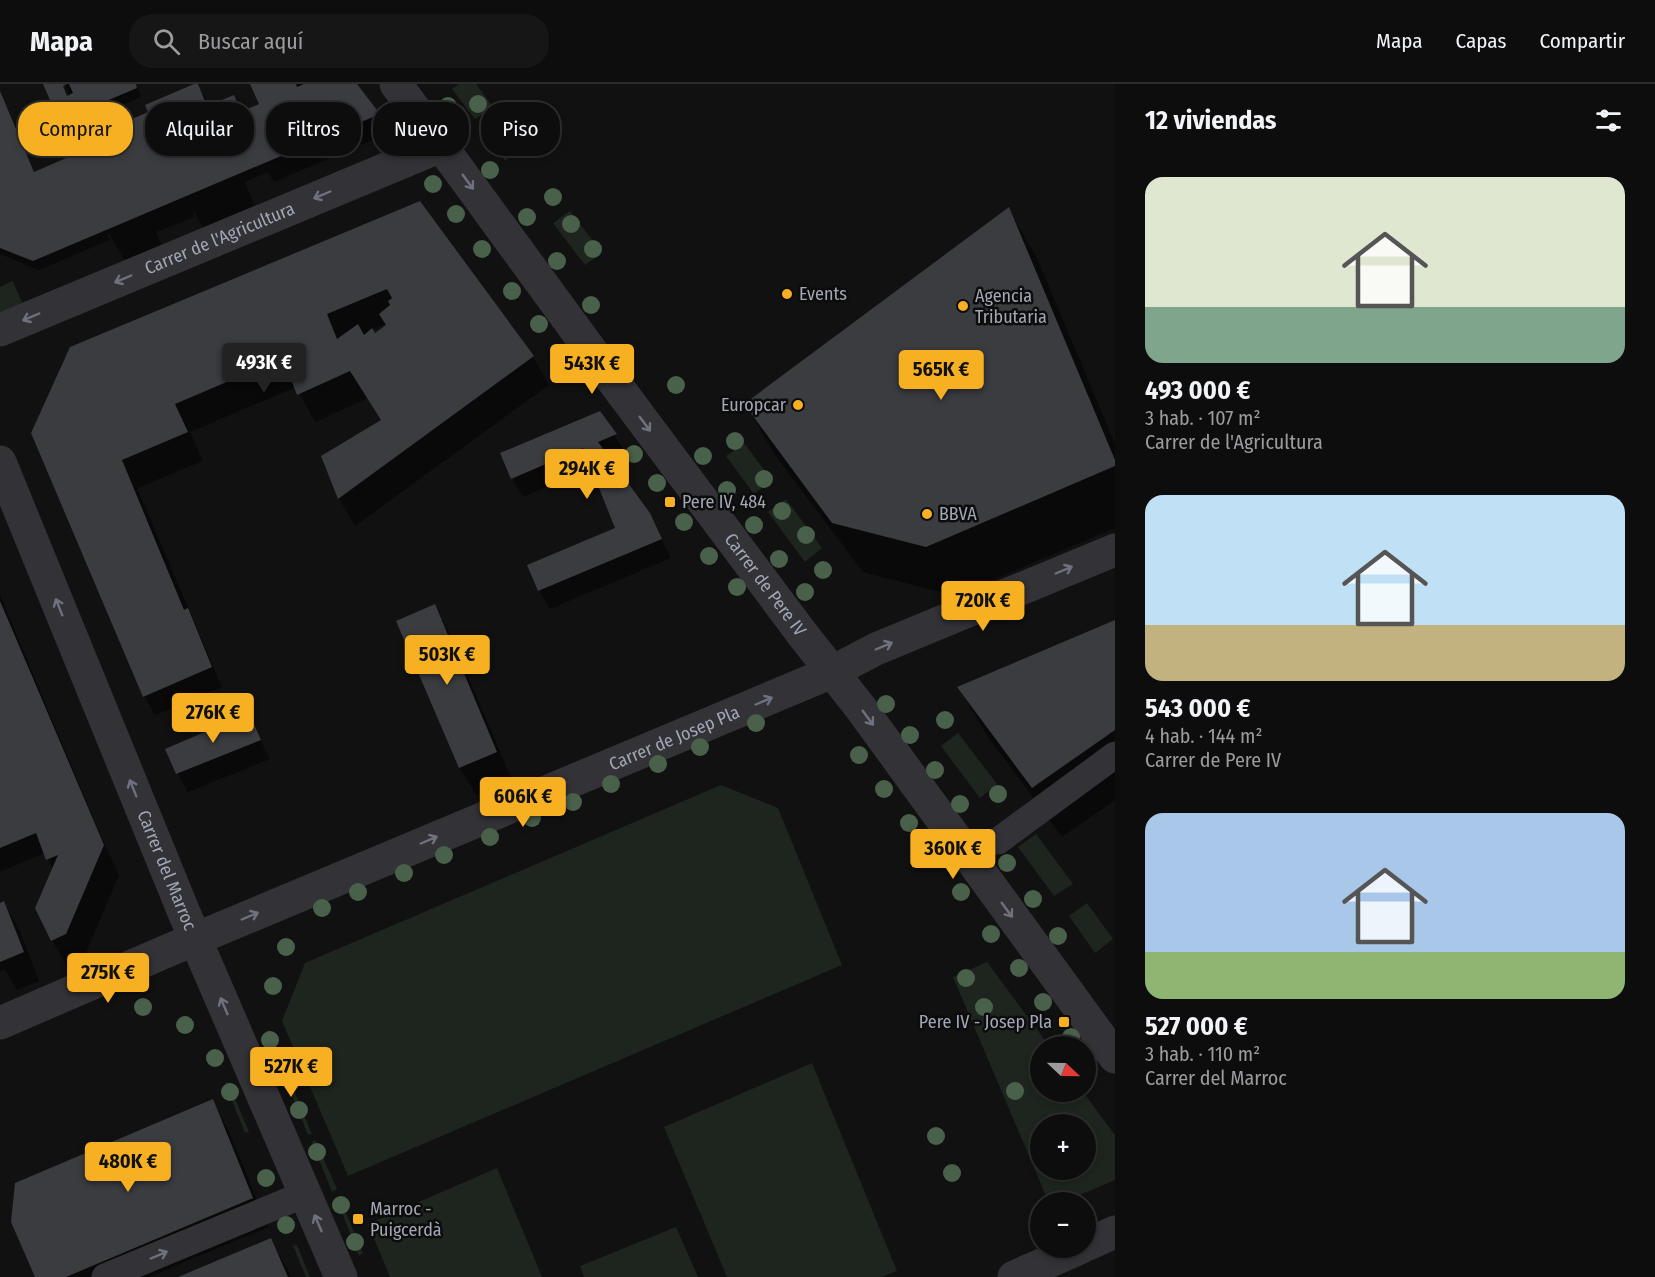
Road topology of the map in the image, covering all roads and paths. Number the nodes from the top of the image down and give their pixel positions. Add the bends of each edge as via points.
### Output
1 (396, 84) edge
2 (409, 102) edge
3 (417, 156) edge
4 (448, 156) edge
5 (0, 330) edge
6 (0, 462) edge
7 (1115, 550) edge
8 (832, 672) junction
9 (1115, 755) edge
10 (998, 841) dead end
11 (196, 939) junction
12 (0, 1023) edge
13 (1115, 1057) edge
14 (305, 1194) junction
15 (1115, 1232) edge
16 (1096, 1241) edge
17 (1059, 1258) edge
18 (1022, 1275) edge
19 (105, 1277) edge
20 (341, 1277) edge

1 - 2 street, Carrer de Pere IV
3 -> 5 street, Carrer de l'Agricultura
4 -> 8 street, Carrer de Pere IV
11 -> 6 street, Carrer del Marroc
8 -> 7 street, Carrer de Josep Pla via 876,649
11 -> 8 street, Carrer de Josep Pla
8 -> 13 street, Carrer de Pere IV
9 - 10 street
11 - 12 street, Carrer de Josep Pla
14 -> 11 street, Carrer del Marroc
19 -> 14 street
20 -> 14 street, Carrer del Marroc
15 - 16 street
17 - 18 street

